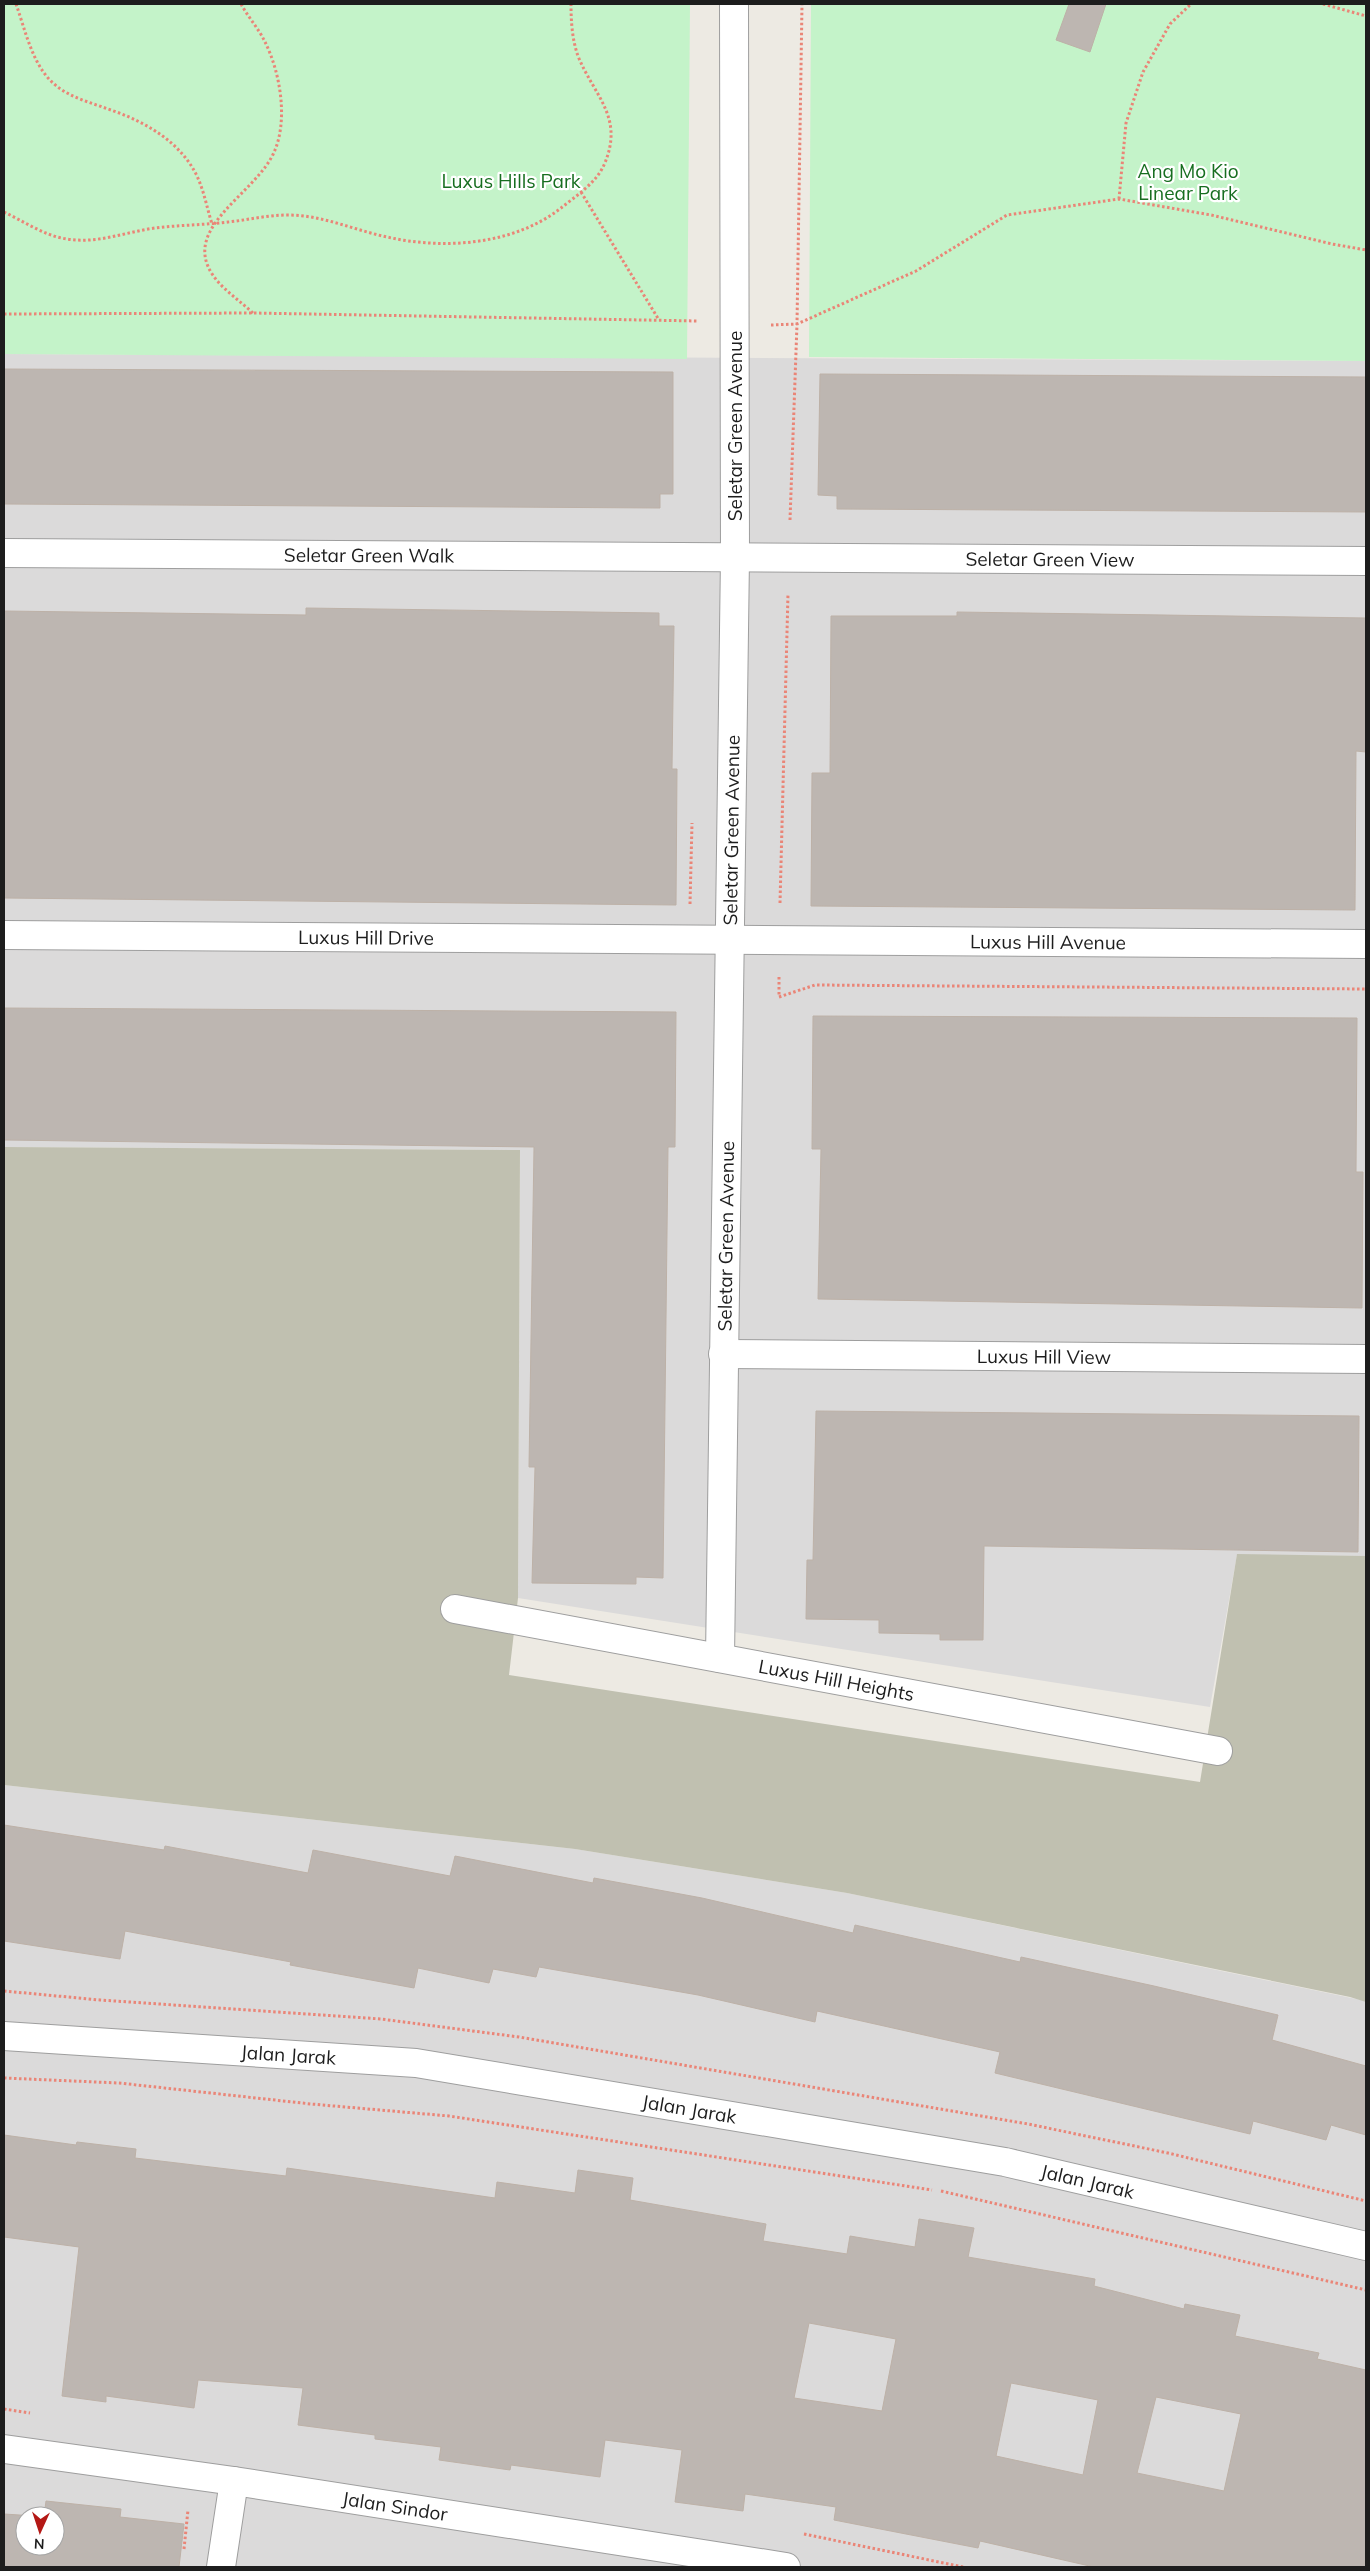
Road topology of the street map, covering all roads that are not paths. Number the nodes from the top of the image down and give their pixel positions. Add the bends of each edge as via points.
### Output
1 (734, 4) edge
2 (4, 553) edge
3 (735, 557) junction
4 (1366, 561) edge
5 (4, 935) edge
6 (729, 940) junction
7 (1366, 944) edge
8 (723, 1354) junction
9 (1366, 1358) edge
10 (455, 1609) dead end
11 (720, 1658) junction
12 (1218, 1751) dead end
13 (4, 2036) edge
14 (1366, 2246) edge
15 (4, 2449) edge
16 (234, 2481) junction
17 (221, 2567) edge
18 (786, 2567) edge

1 - 3 street, Seletar Green Avenue
2 - 3 street, Seletar Green Walk
3 - 4 street, Seletar Green View
3 - 6 street, Seletar Green Avenue
5 - 6 street, Luxus Hill Drive
6 - 7 street, Luxus Hill Avenue
6 - 8 street, Seletar Green Avenue
8 - 9 street, Luxus Hill View
8 - 11 street, Seletar Green Avenue
10 - 11 street, Luxus Hill Heights
11 - 12 street, Luxus Hill Heights
13 - 14 street, Jalan Jarak via 416,2063 1005,2162
15 - 16 street, Jalan Sindor
16 - 17 street
16 - 18 street, Jalan Sindor

